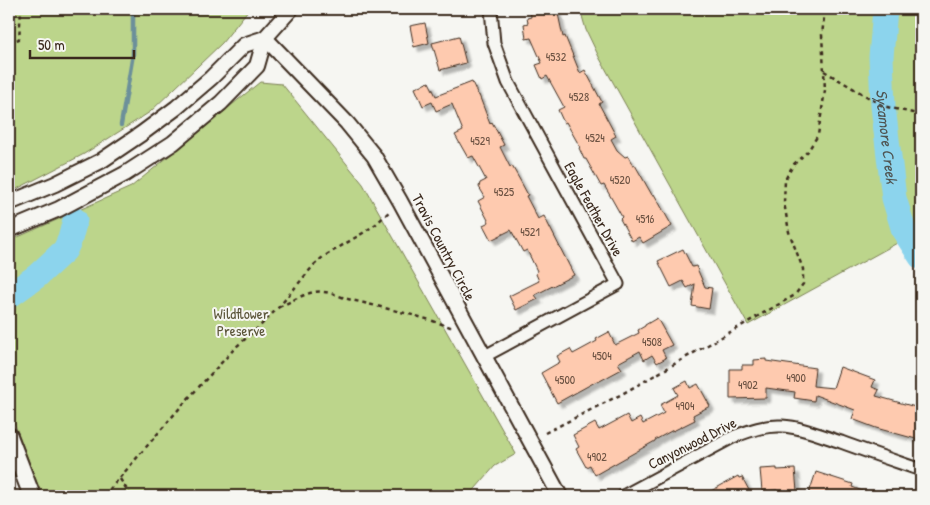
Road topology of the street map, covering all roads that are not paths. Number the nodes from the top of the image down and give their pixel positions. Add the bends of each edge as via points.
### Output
1 (291, 9) edge
2 (491, 9) edge
3 (266, 38) junction
4 (9, 203) edge
5 (9, 230) edge
6 (485, 356) junction
7 (9, 436) edge
8 (921, 470) edge
9 (32, 496) edge
10 (560, 496) edge
11 (623, 496) edge

1 - 3 street
2 - 6 street, Eagle Feather Drive via 494,43 508,82 618,284
3 - 4 street via 244,45 176,108 100,161
3 - 5 street via 258,66 173,143 126,174 60,209
3 - 6 street, Travis Country Circle via 374,156
6 - 10 street, Travis Country Circle
7 - 9 main road
8 - 11 street, Canyonwood Drive via 795,428 765,427 733,437

